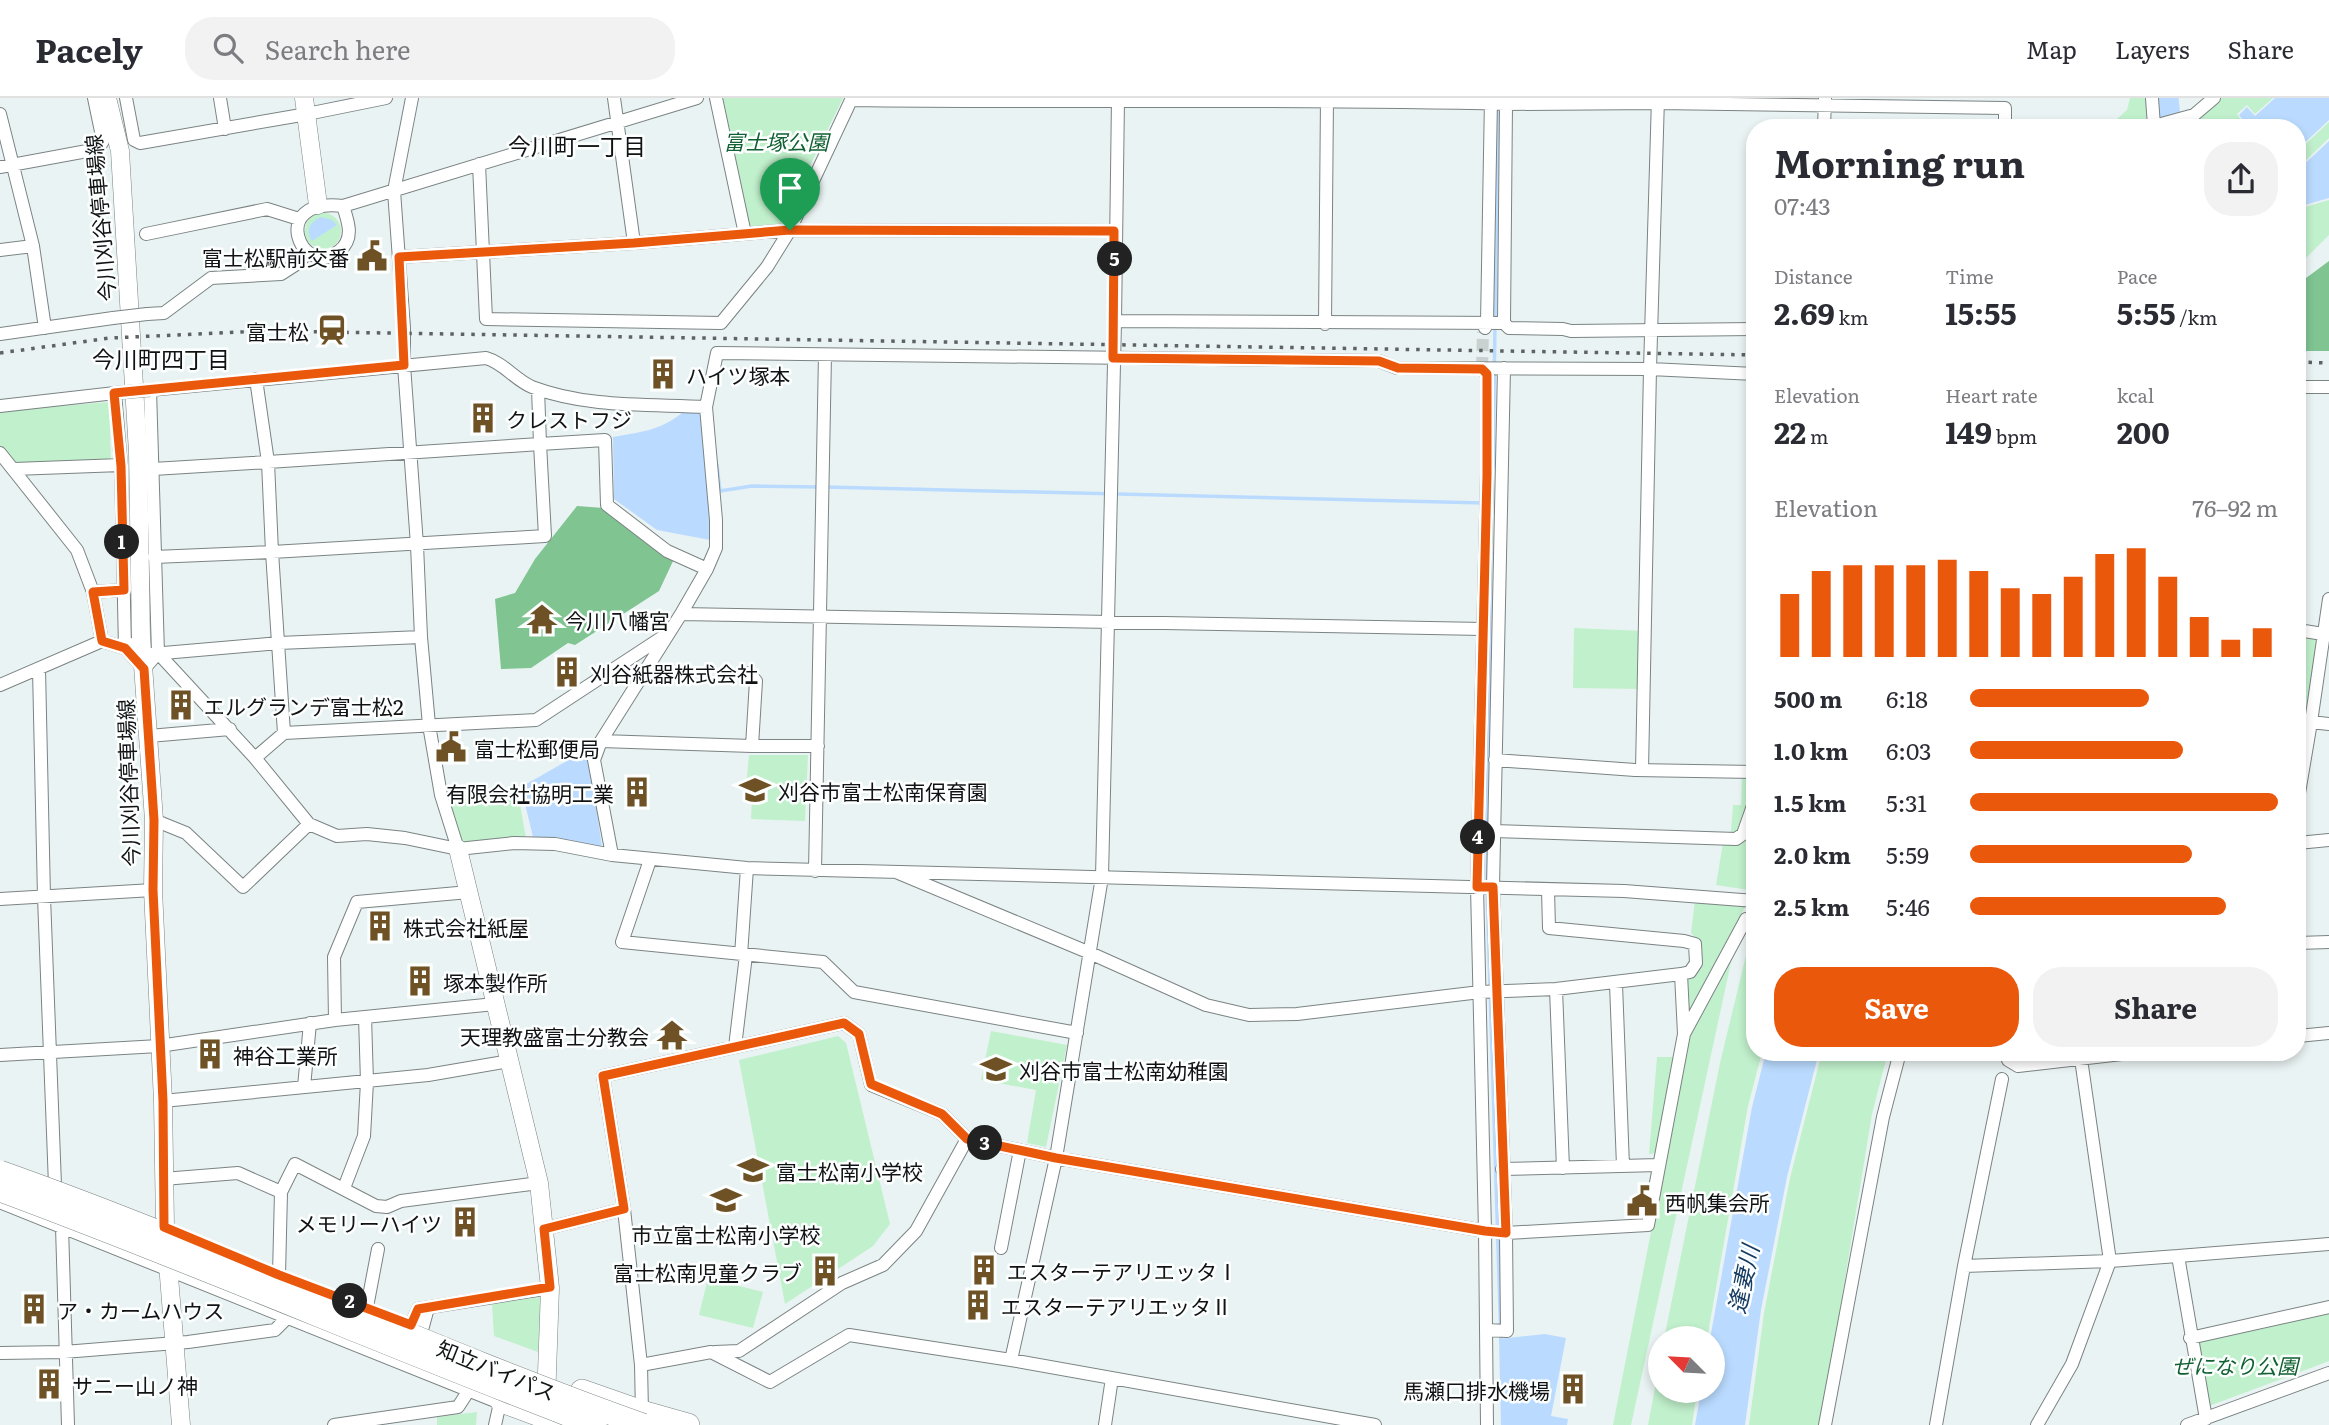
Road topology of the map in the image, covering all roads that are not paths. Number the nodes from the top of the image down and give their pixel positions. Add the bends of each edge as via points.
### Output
1 (94, 98) edge
2 (107, 98) edge
3 (126, 98) edge
4 (220, 98) edge
5 (386, 98) edge
6 (412, 98) edge
7 (614, 98) edge
8 (697, 98) edge
9 (716, 98) edge
10 (2152, 98) edge
11 (2214, 98) edge
12 (852, 99) edge
13 (1118, 99) edge
14 (1197, 99) edge
15 (1327, 99) edge
16 (998, 100) edge
17 (1658, 100) edge
18 (1490, 101) edge
19 (1505, 101) edge
20 (1825, 101) edge
21 (2005, 103) edge
22 (306, 106) edge
23 (0, 114) edge
24 (1824, 119) edge
25 (2154, 119) edge
26 (2184, 119) edge
27 (616, 124) junction
28 (225, 129) junction
29 (14, 164) junction
30 (479, 164) junction
31 (0, 167) edge
32 (394, 191) junction
33 (318, 205) junction
34 (343, 206) junction
35 (299, 219) junction
36 (790, 230) junction
37 (1114, 231) junction
38 (146, 234) dead end
39 (744, 234) junction
40 (634, 243) junction
41 (33, 246) junction
42 (0, 250) edge
43 (308, 253) junction
44 (483, 254) junction
45 (399, 257) junction
46 (1115, 321) junction
47 (1504, 323) junction
48 (1325, 324) junction
49 (44, 328) junction
50 (1485, 328) junction
51 (1746, 329) edge
52 (1650, 331) junction
53 (0, 334) edge
54 (825, 355) junction
55 (1113, 358) junction
56 (404, 365) junction
57 (1504, 368) junction
58 (1482, 369) junction
59 (1650, 369) junction
60 (1746, 374) edge
61 (256, 379) junction
62 (2306, 387) edge
63 (2329, 387) edge
64 (538, 389) junction
65 (150, 390) junction
66 (114, 393) junction
67 (0, 406) edge
68 (706, 407) junction
69 (540, 444) junction
70 (410, 452) junction
71 (0, 453) edge
72 (268, 462) junction
73 (121, 466) junction
74 (153, 469) junction
75 (14, 470) junction
76 (417, 545) junction
77 (272, 552) junction
78 (154, 557) junction
79 (707, 569) junction
80 (124, 590) junction
81 (93, 592) junction
82 (2329, 599) edge
83 (681, 614) junction
84 (818, 617) junction
85 (1107, 622) junction
86 (1483, 629) junction
87 (2306, 631) edge
88 (669, 633) junction
89 (2323, 634) junction
90 (421, 637) junction
91 (102, 641) junction
92 (279, 643) junction
93 (125, 648) junction
94 (146, 654) junction
95 (39, 668) junction
96 (741, 673) dead end
97 (0, 685) edge
98 (2311, 722) junction
99 (2329, 724) edge
100 (429, 725) junction
101 (230, 729) junction
102 (284, 733) junction
103 (149, 736) junction
104 (601, 741) junction
105 (818, 746) junction
106 (752, 747) junction
107 (2306, 752) edge
108 (255, 758) junction
109 (1495, 760) junction
110 (1642, 770) junction
111 (1746, 772) edge
112 (154, 820) junction
113 (309, 824) junction
114 (1746, 826) edge
115 (1493, 831) junction
116 (2329, 840) edge
117 (2306, 842) edge
118 (457, 849) junction
119 (612, 855) junction
120 (650, 860) junction
121 (747, 868) junction
122 (815, 871) junction
123 (896, 872) junction
124 (1102, 877) junction
125 (1477, 887) junction
126 (1493, 887) junction
127 (153, 890) junction
128 (1548, 890) junction
129 (469, 892) junction
130 (44, 897) junction
131 (0, 899) edge
132 (1746, 900) edge
133 (1746, 919) dead end
134 (2329, 942) edge
135 (2306, 943) edge
136 (1090, 953) junction
137 (744, 955) junction
138 (1681, 974) junction
139 (1616, 984) junction
140 (1556, 989) junction
141 (1496, 991) junction
142 (1480, 992) junction
143 (495, 1004) junction
144 (365, 1017) junction
145 (335, 1020) junction
146 (310, 1023) junction
147 (1077, 1033) junction
148 (2329, 1033) edge
149 (1684, 1034) junction
150 (2306, 1035) edge
151 (159, 1046) junction
152 (736, 1047) junction
153 (51, 1052) junction
154 (0, 1055) edge
155 (1898, 1061) edge
156 (2010, 1061) edge
157 (2046, 1061) edge
158 (2081, 1061) edge
159 (510, 1062) junction
160 (2003, 1079) dead end
161 (367, 1082) junction
162 (304, 1087) junction
163 (163, 1101) junction
164 (967, 1139) junction
165 (1020, 1150) junction
166 (1056, 1158) junction
167 (1659, 1165) junction
168 (0, 1166) edge
169 (1623, 1166) junction
170 (1563, 1168) junction
171 (1502, 1169) junction
172 (0, 1172) edge
173 (163, 1180) junction
174 (538, 1183) junction
175 (55, 1185) junction
176 (344, 1188) junction
177 (0, 1189) edge
178 (281, 1192) junction
179 (0, 1202) edge
180 (624, 1209) junction
181 (62, 1227) junction
182 (164, 1227) junction
183 (544, 1229) junction
184 (1485, 1231) junction
185 (1506, 1233) junction
186 (2329, 1244) edge
187 (1001, 1248) dead end
188 (378, 1249) dead end
189 (2178, 1256) junction
190 (2110, 1261) junction
191 (1964, 1266) junction
192 (169, 1269) junction
193 (279, 1275) junction
194 (550, 1287) junction
195 (367, 1307) junction
196 (2329, 1307) edge
197 (288, 1317) junction
198 (416, 1327) junction
199 (1487, 1330) junction
200 (2190, 1338) junction
201 (173, 1343) junction
202 (65, 1352) junction
203 (711, 1352) junction
204 (0, 1353) edge
205 (1011, 1360) junction
206 (641, 1365) junction
207 (2329, 1373) edge
208 (546, 1378) junction
209 (1112, 1378) junction
210 (469, 1390) junction
211 (500, 1403) junction
212 (643, 1419) edge
213 (2206, 1419) junction
214 (380, 1422) edge
215 (550, 1424) edge
216 (68, 1425) edge
217 (181, 1425) edge
218 (334, 1425) edge
219 (495, 1425) edge
220 (595, 1425) edge
221 (688, 1425) edge
222 (1105, 1425) edge
223 (1376, 1425) edge
224 (1487, 1425) edge
225 (1825, 1425) edge
226 (1936, 1425) edge
227 (2036, 1425) edge
228 (2187, 1425) edge

1 - 29 street via 103,141 98,149
2 - 94 main road, 今川刈谷停車場線 via 120,151
3 - 28 street via 134,140 140,143
4 - 28 street
5 - 22 street
6 - 32 street
7 - 27 street
8 - 27 street
9 - 39 street
10 - 25 street
11 - 26 street
12 - 16 street
12 - 36 street
13 - 14 street
13 - 16 street
13 - 37 street
14 - 15 street
15 - 18 street
15 - 48 street
17 - 19 street
17 - 20 street
17 - 52 street
18 - 19 street
18 - 50 street
19 - 47 street
20 - 21 street
20 - 24 street
22 - 28 street
22 - 33 main road
23 - 29 street
27 - 30 street
27 - 40 street
29 - 31 street
29 - 41 street
30 - 32 street
30 - 44 street
32 - 34 street
32 - 45 street
33 - 34 street
33 - 35 street
34 - 43 street via 349,232 344,247 323,258
35 - 38 street via 267,209
35 - 43 street via 297,238
36 - 37 street
36 - 39 street
36 - 44 street via 767,267 721,323 486,319
37 - 46 street
39 - 40 street
40 - 44 street
41 - 42 street
41 - 49 street
43 - 49 street, bridge via 281,274 211,278 164,313
44 - 45 street
45 - 56 street
46 - 48 street
46 - 55 street
47 - 50 street
47 - 52 street via 1509,328
48 - 50 street
49 - 53 street
51 - 52 street
52 - 59 street
54 - 55 street
54 - 68 street via 717,353
54 - 84 street
55 - 58 street via 1379,361 1398,368
55 - 85 street
56 - 61 street
56 - 64 street via 486,358
56 - 70 street
57 - 58 street
57 - 59 street
57 - 109 street
58 - 86 street via 1487,374
59 - 60 street
59 - 110 street
61 - 65 street
61 - 72 street
62 - 63 street
64 - 68 street via 587,402
64 - 69 street
65 - 66 street, bridge
65 - 74 street
66 - 67 street
66 - 73 street
68 - 79 street via 716,520 716,548
69 - 70 street
69 - 76 street via 545,536
69 - 79 street via 605,440 607,505 667,551
70 - 72 street
70 - 76 street
71 - 75 street
72 - 74 street
72 - 77 street
73 - 75 street
73 - 80 street
74 - 78 street
75 - 81 street via 77,550
76 - 77 street
76 - 90 street
77 - 78 street
77 - 92 street
78 - 94 street
79 - 83 street
80 - 81 street
80 - 93 street
81 - 91 street
82 - 89 street
83 - 84 street
83 - 88 street
84 - 85 street
84 - 105 street
85 - 86 street
85 - 124 street
86 - 125 street
87 - 89 street
88 - 100 street via 536,720
88 - 104 street
89 - 98 street
90 - 92 street
90 - 100 street
91 - 93 street
91 - 95 street
92 - 94 street
92 - 102 street
93 - 94 street
93 - 94 street
94 - 101 street
94 - 103 main road, 今川刈谷停車場線
95 - 97 street
95 - 130 street
96 - 106 street via 749,673 756,681
98 - 99 street
98 - 107 street
100 - 102 street
100 - 118 street
101 - 103 street
101 - 108 street
102 - 108 street
103 - 112 main road, 今川刈谷停車場線
104 - 106 street
104 - 119 street via 594,760
105 - 106 street
105 - 122 street
108 - 113 street
109 - 110 street
109 - 115 street
110 - 111 street
112 - 113 street via 186,833 243,887
112 - 127 main road, 今川刈谷停車場線
113 - 118 street via 337,836 405,838
114 - 115 street via 1735,839
115 - 126 street
116 - 117 street
118 - 119 street via 541,844
118 - 129 main road
119 - 120 street
120 - 121 street
120 - 137 street via 622,942
121 - 122 street
121 - 137 street
122 - 123 street
123 - 124 street
123 - 136 street
124 - 125 street
124 - 136 street
125 - 126 street
125 - 142 street
126 - 128 street
126 - 141 street
127 - 130 street
127 - 151 main road, 今川刈谷停車場線
128 - 132 street
128 - 138 street via 1549,928 1695,944 1696,963 1690,972
129 - 143 main road
129 - 145 street via 357,902 334,957
130 - 131 street
130 - 153 street
133 - 149 street
134 - 135 street
136 - 142 street via 1206,1005 1249,1014 1297,1014
136 - 147 street
137 - 147 street via 822,962 854,992
137 - 152 street
138 - 139 street
138 - 149 street
139 - 140 street
139 - 169 street
140 - 141 street
140 - 170 street
141 - 142 street
141 - 171 street
142 - 184 street
143 - 144 street
143 - 159 main road
144 - 145 street
144 - 161 street
145 - 146 street
146 - 151 street
146 - 162 street
147 - 166 street
148 - 150 street
149 - 167 street
151 - 153 street
151 - 163 main road, 今川刈谷停車場線
152 - 164 street via 844,1023 859,1034 871,1084 942,1114
152 - 180 street via 603,1076
153 - 154 street
153 - 175 street
155 - 225 street
156 - 157 street via 2018,1066
158 - 190 street
159 - 161 street
159 - 174 main road
160 - 191 street
161 - 162 street
161 - 176 street via 364,1136
162 - 163 street
163 - 173 main road, 今川刈谷停車場線
164 - 165 street
164 - 203 street via 916,1231 883,1265 842,1283 739,1352
165 - 166 street
165 - 187 street
166 - 184 street
166 - 205 street
167 - 169 street
167 - 185 street via 1648,1225
168 - 175 street
169 - 170 street
170 - 171 street
171 - 185 street
172 - 212 highway, 知立バイパス, bridge via 468,1358
173 - 178 street via 238,1174
173 - 182 main road, 今川刈谷停車場線
174 - 176 street via 401,1201 387,1207 376,1206
174 - 183 main road
175 - 182 street
176 - 178 street via 295,1164
177 - 220 highway, 知立バイパス, bridge
178 - 193 street
179 - 181 street
180 - 183 street
180 - 206 street
181 - 192 street
181 - 202 street
182 - 192 main road, 今川刈谷停車場線
182 - 193 street
183 - 194 main road
184 - 185 street
184 - 199 street
185 - 199 street via 1507,1331
186 - 189 street
188 - 195 street
189 - 190 street
189 - 200 street
190 - 191 street
190 - 227 street via 2072,1364
191 - 226 street
192 - 197 street
192 - 201 main road, 今川刈谷停車場線
193 - 195 street
194 - 198 street via 418,1309
194 - 208 main road
195 - 198 street
196 - 200 street
197 - 201 street via 275,1331
197 - 210 street
198 - 208 street
199 - 224 street
200 - 213 street
201 - 202 street
201 - 217 main road, 今川刈谷停車場線
202 - 204 street
202 - 216 street
203 - 205 street via 770,1382 849,1335
203 - 206 street
205 - 209 street
206 - 212 street
207 - 213 street
208 - 212 highway
208 - 215 main road
209 - 222 street
209 - 223 street
210 - 211 street
210 - 214 street via 458,1407
211 - 215 main road
211 - 219 street
212 - 221 highway
213 - 228 street
214 - 218 street

